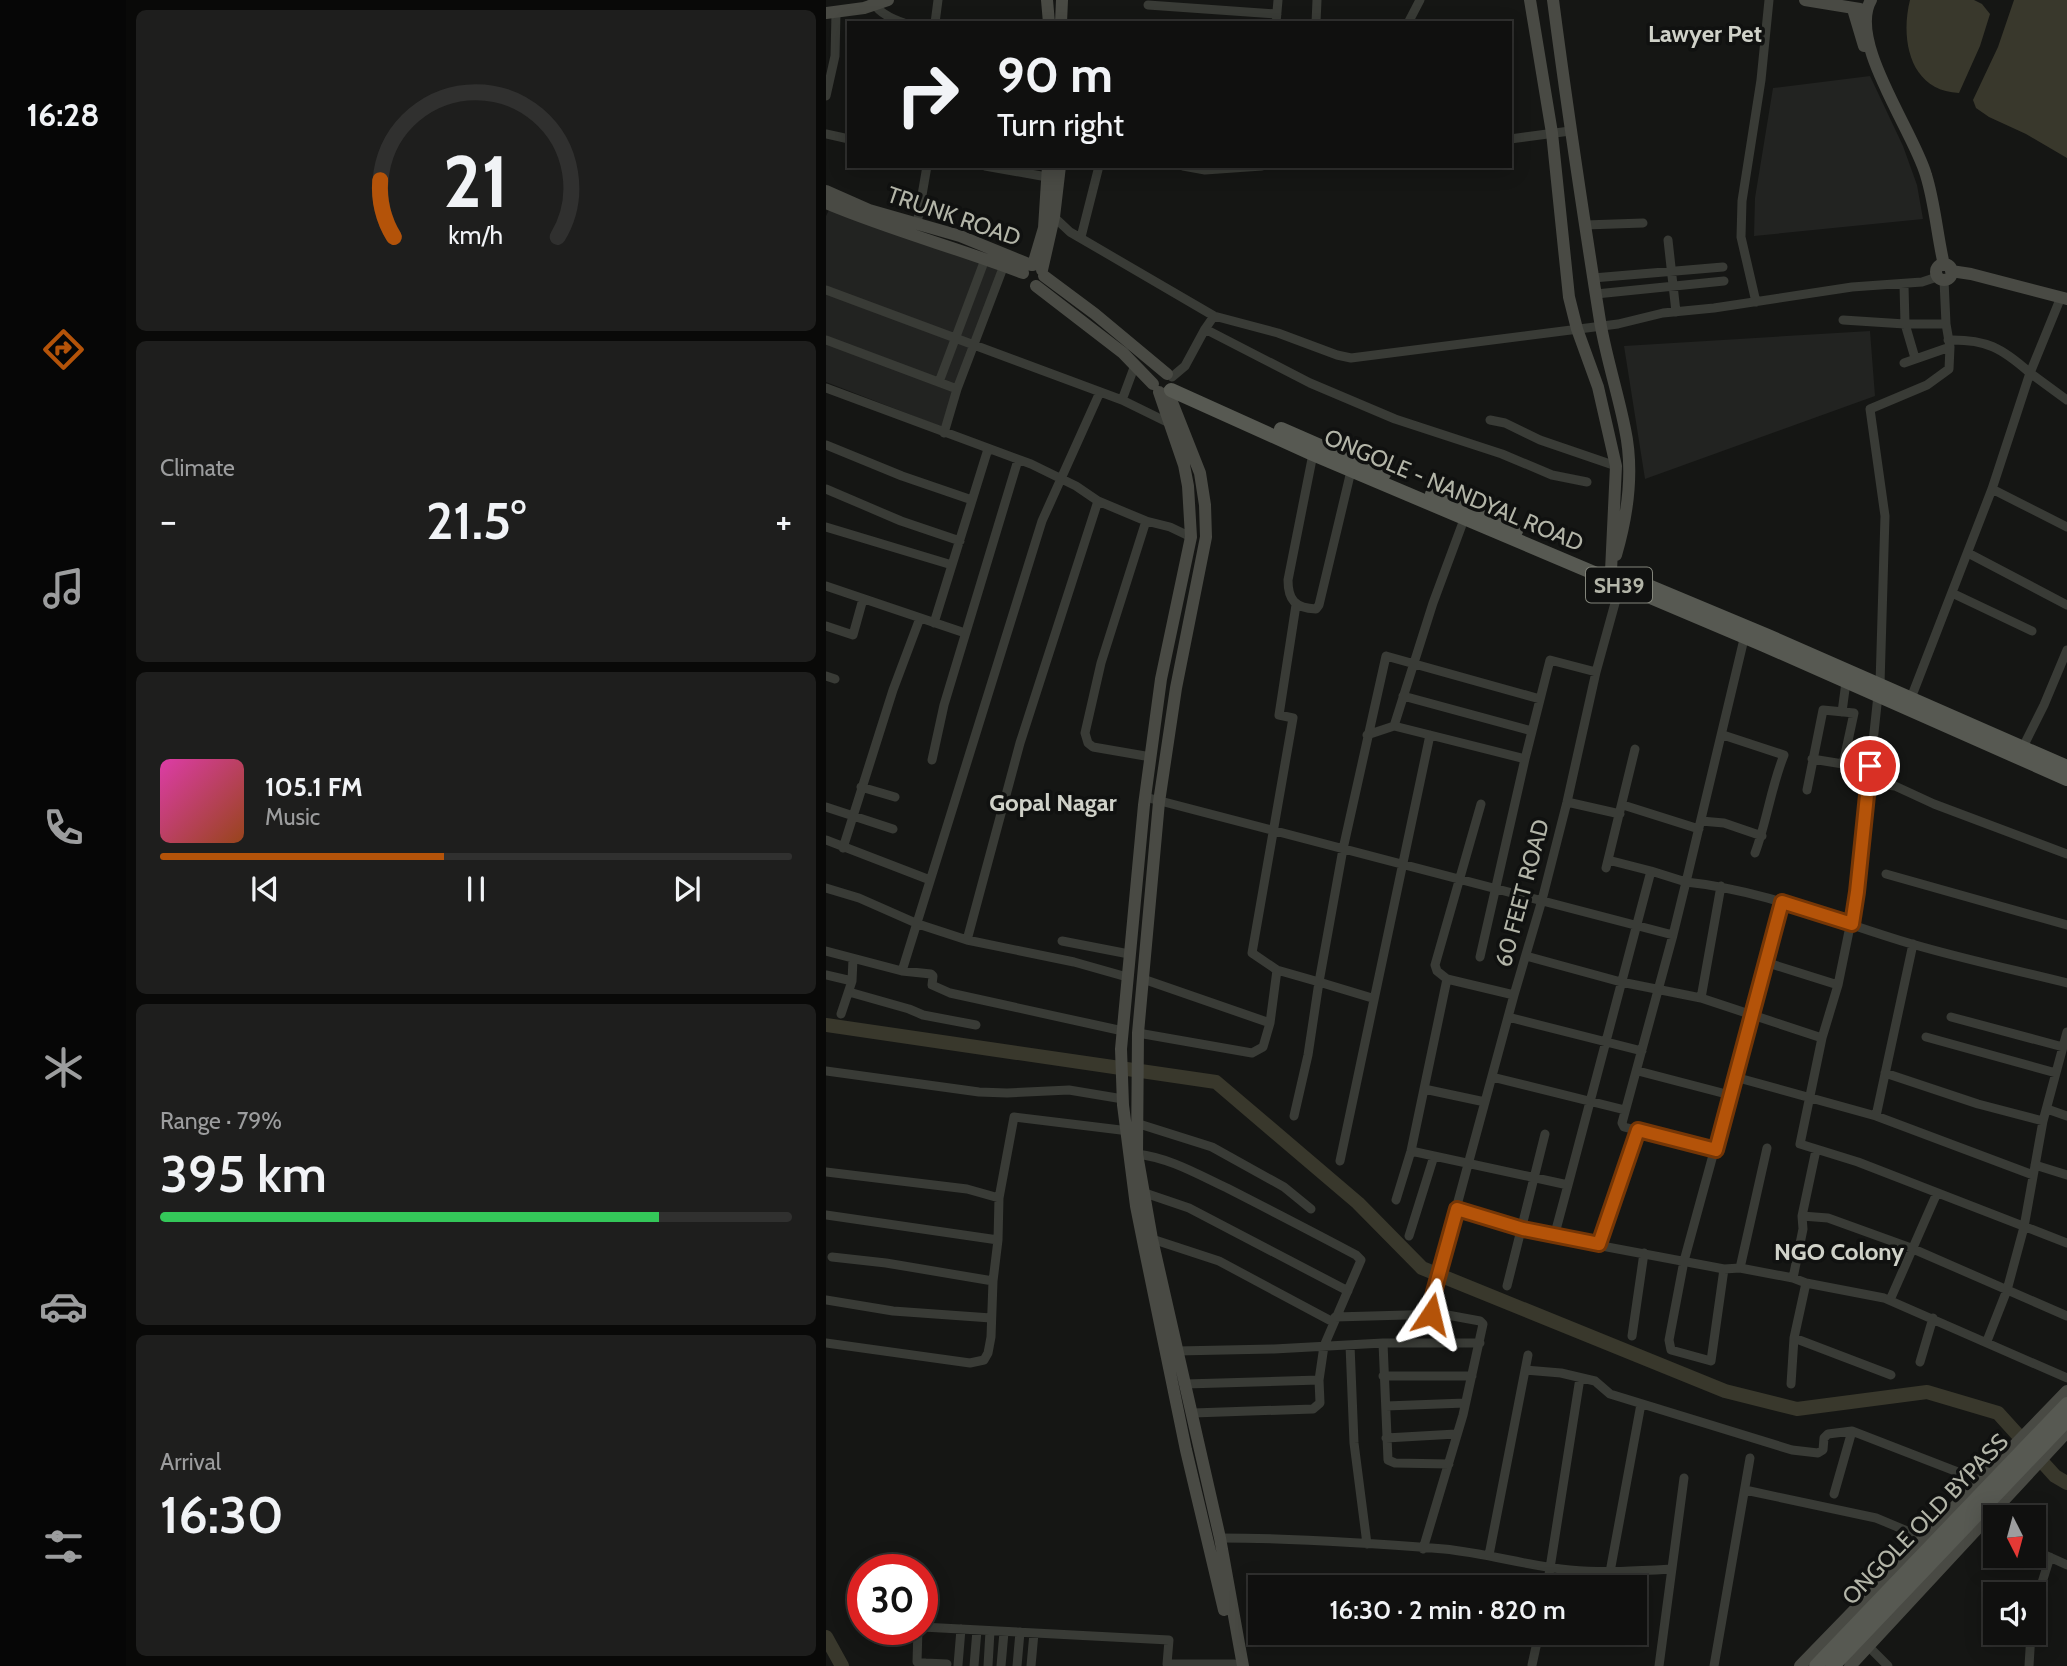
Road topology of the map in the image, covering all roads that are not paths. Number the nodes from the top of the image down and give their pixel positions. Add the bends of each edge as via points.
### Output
1 (888, 0) edge
2 (938, 0) edge
3 (1048, 0) edge
4 (1062, 0) edge
5 (1278, 0) edge
6 (1317, 0) edge
7 (1420, 0) edge
8 (1530, 0) edge
9 (1553, 0) edge
10 (1769, 0) edge
11 (1805, 0) edge
12 (873, 3) edge
13 (1166, 3) edge
14 (1869, 3) edge
15 (1148, 5) dead end
16 (1853, 9) junction
17 (831, 13) edge
18 (1276, 18) edge
19 (899, 21) edge
20 (935, 21) edge
21 (1049, 21) edge
22 (1060, 21) edge
23 (1316, 21) edge
24 (1409, 21) edge
25 (826, 96) edge
26 (1570, 131) junction
27 (1552, 133) junction
28 (826, 134) edge
29 (847, 139) edge
30 (1512, 139) edge
31 (927, 168) edge
32 (1006, 168) edge
33 (1060, 168) edge
34 (1098, 168) edge
35 (1047, 172) edge
36 (826, 191) edge
37 (826, 203) edge
38 (1050, 216) junction
39 (1643, 223) dead end
40 (917, 224) junction
41 (1585, 225) junction
42 (1081, 237) junction
43 (1668, 240) dead end
44 (1006, 261) junction
45 (984, 262) dead end
46 (1723, 267) dead end
47 (1035, 272) junction
48 (1671, 272) junction
49 (1943, 272) junction
50 (1593, 278) junction
51 (1724, 281) dead end
52 (1904, 285) junction
53 (1672, 287) junction
54 (826, 290) edge
55 (1596, 294) junction
56 (2064, 298) edge
57 (1756, 302) junction
58 (1676, 312) junction
59 (1214, 316) junction
60 (1843, 320) dead end
61 (1905, 324) junction
62 (1946, 324) junction
63 (1601, 326) junction
64 (1205, 329) junction
65 (1577, 329) junction
66 (955, 339) junction
67 (826, 340) edge
68 (1949, 344) junction
69 (974, 346) junction
70 (1914, 358) junction
71 (1904, 363) dead end
72 (1135, 365) junction
73 (2030, 373) junction
74 (939, 382) junction
75 (1166, 385) junction
76 (826, 388) edge
77 (957, 389) junction
78 (1100, 392) junction
79 (1122, 400) junction
80 (2067, 400) edge
81 (1490, 420) dead end
82 (1169, 423) junction
83 (944, 433) junction
84 (826, 445) edge
85 (988, 449) junction
86 (1313, 454) junction
87 (1018, 460) junction
88 (1616, 466) junction
89 (1351, 471) junction
90 (1061, 478) junction
91 (1587, 482) dead end
92 (826, 489) edge
93 (1992, 489) junction
94 (972, 500) junction
95 (1098, 501) junction
96 (1466, 515) junction
97 (1146, 521) junction
98 (826, 527) edge
99 (2067, 527) edge
100 (1192, 537) junction
101 (960, 541) junction
102 (1968, 553) junction
103 (952, 565) junction
104 (1615, 578) junction
105 (826, 586) edge
106 (1952, 593) junction
107 (863, 599) junction
108 (2067, 605) edge
109 (1296, 606) junction
110 (919, 618) junction
111 (934, 623) junction
112 (826, 626) edge
113 (2032, 631) dead end
114 (965, 633) junction
115 (1744, 639) junction
116 (2067, 650) edge
117 (1413, 663) junction
118 (1821, 665) junction
119 (1596, 671) junction
120 (1846, 682) junction
121 (1879, 690) junction
122 (1403, 696) junction
123 (1911, 698) junction
124 (1540, 699) junction
125 (1842, 712) junction
126 (1394, 726) junction
127 (1532, 731) junction
128 (1367, 735) junction
129 (1430, 735) junction
130 (1723, 735) junction
131 (1635, 749) dead end
132 (2020, 752) junction
133 (1151, 757) junction
134 (1525, 759) junction
135 (1812, 759) junction
136 (932, 760) dead end
137 (2067, 768) edge
138 (2067, 779) edge
139 (1868, 783) junction
140 (861, 787) junction
141 (1807, 790) dead end
142 (895, 797) dead end
143 (1145, 797) junction
144 (1159, 802) junction
145 (1567, 802) junction
146 (1481, 804) dead end
147 (826, 807) edge
148 (1622, 809) junction
149 (854, 815) junction
150 (1700, 825) junction
151 (1273, 828) junction
152 (894, 829) dead end
153 (1762, 836) junction
154 (826, 840) edge
155 (843, 848) junction
156 (1343, 849) junction
157 (1755, 853) dead end
158 (2067, 854) edge
159 (1402, 864) junction
160 (1651, 871) junction
161 (1886, 874) dead end
162 (1459, 879) junction
163 (930, 880) junction
164 (1686, 882) junction
165 (1721, 886) junction
166 (826, 888) edge
167 (1496, 888) junction
168 (1542, 900) junction
169 (1782, 902) junction
170 (1852, 924) junction
171 (918, 925) junction
172 (1637, 925) junction
173 (2067, 925) edge
174 (1673, 934) junction
175 (967, 940) junction
176 (1062, 941) dead end
177 (1913, 944) junction
178 (826, 951) edge
179 (1129, 954) junction
180 (1526, 956) junction
181 (1480, 957) dead end
182 (853, 959) junction
183 (1765, 962) junction
184 (1277, 970) junction
185 (902, 971) junction
186 (826, 975) edge
187 (1126, 978) junction
188 (1447, 978) junction
189 (1143, 979) junction
190 (852, 981) junction
191 (1319, 982) junction
192 (1621, 982) junction
193 (2067, 984) edge
194 (1838, 985) junction
195 (1659, 990) junction
196 (849, 992) junction
197 (1514, 995) junction
198 (1372, 998) junction
199 (1701, 998) junction
200 (841, 1014) dead end
201 (1750, 1015) junction
202 (1508, 1017) junction
203 (1951, 1017) dead end
204 (1270, 1023) junction
205 (976, 1025) dead end
206 (1123, 1031) junction
207 (2067, 1032) edge
208 (1138, 1033) junction
209 (1926, 1037) dead end
210 (1822, 1038) junction
211 (1604, 1042) junction
212 (1642, 1051) junction
213 (2063, 1053) edge
214 (826, 1071) edge
215 (1638, 1072) junction
216 (1885, 1073) junction
217 (2056, 1073) junction
218 (1492, 1077) junction
219 (1735, 1077) junction
220 (1423, 1089) junction
221 (1730, 1095) junction
222 (1809, 1097) junction
223 (1589, 1100) junction
224 (1485, 1102) junction
225 (1127, 1104) junction
226 (2047, 1109) junction
227 (1625, 1110) junction
228 (2067, 1115) edge
229 (1294, 1116) dead end
230 (1876, 1116) junction
231 (2043, 1121) junction
232 (1133, 1128) junction
233 (1638, 1130) junction
234 (1545, 1133) dead end
235 (1767, 1148) dead end
236 (1716, 1150) junction
237 (1816, 1150) junction
238 (1410, 1151) junction
239 (1137, 1154) junction
240 (1434, 1156) junction
241 (1340, 1161) dead end
242 (1469, 1164) junction
243 (2034, 1170) junction
244 (826, 1172) edge
245 (2067, 1175) edge
246 (1534, 1177) junction
247 (1568, 1185) junction
248 (1142, 1192) junction
249 (1937, 1193) junction
250 (999, 1198) junction
251 (1396, 1200) dead end
252 (1311, 1209) dead end
253 (1457, 1209) junction
254 (826, 1215) edge
255 (1802, 1216) junction
256 (2024, 1227) junction
257 (1523, 1229) junction
258 (1409, 1236) dead end
259 (1554, 1237) junction
260 (1152, 1239) junction
261 (998, 1240) junction
262 (2067, 1243) edge
263 (1599, 1244) junction
264 (1911, 1248) junction
265 (1644, 1252) junction
266 (832, 1256) dead end
267 (1684, 1261) junction
268 (1740, 1268) junction
269 (1724, 1269) junction
270 (1793, 1278) junction
271 (993, 1281) junction
272 (1806, 1283) junction
273 (1507, 1286) dead end
274 (2007, 1290) junction
275 (1348, 1291) junction
276 (826, 1300) edge
277 (1890, 1300) junction
278 (1431, 1314) junction
279 (2067, 1316) edge
280 (991, 1318) junction
281 (1933, 1318) junction
282 (1334, 1320) junction
283 (1632, 1336) dead end
284 (1794, 1338) junction
285 (1987, 1341) junction
286 (826, 1343) edge
287 (1382, 1343) junction
288 (1480, 1343) junction
289 (1350, 1345) junction
290 (1324, 1346) junction
291 (1177, 1351) junction
292 (1528, 1355) dead end
293 (1920, 1362) dead end
294 (1525, 1370) junction
295 (1891, 1375) dead end
296 (1383, 1376) junction
297 (1472, 1376) junction
298 (1580, 1378) junction
299 (2067, 1378) edge
300 (1320, 1380) junction
301 (1185, 1384) junction
302 (1791, 1384) dead end
303 (2067, 1391) edge
304 (1465, 1403) junction
305 (1641, 1404) junction
306 (2067, 1404) edge
307 (1386, 1406) junction
308 (1193, 1413) junction
309 (2067, 1420) edge
310 (1852, 1431) junction
311 (1456, 1434) junction
312 (2055, 1434) edge
313 (1386, 1438) junction
314 (1751, 1458) dead end
315 (2020, 1462) junction
316 (1449, 1464) junction
317 (1684, 1478) dead end
318 (1981, 1481) junction
319 (1745, 1490) junction
320 (1833, 1494) dead end
321 (1981, 1525) joint
322 (1220, 1538) junction
323 (1924, 1538) junction
324 (1367, 1545) junction
325 (1423, 1549) junction
326 (1489, 1555) junction
327 (2046, 1555) edge
328 (2050, 1557) junction
329 (2067, 1565) edge
330 (1551, 1567) junction
331 (1672, 1569) junction
332 (1610, 1572) junction
333 (1549, 1575) edge
334 (2042, 1582) edge
335 (938, 1628) edge
336 (961, 1629) junction
337 (977, 1630) junction
338 (990, 1631) junction
339 (1004, 1632) junction
340 (1020, 1632) junction
341 (1034, 1633) junction
342 (1864, 1642) junction
343 (918, 1645) edge
344 (1536, 1645) edge
345 (2030, 1645) edge
346 (925, 1665) edge
347 (947, 1665) edge
348 (1167, 1665) edge
349 (1237, 1665) edge
350 (1532, 1665) edge
351 (960, 1666) edge
352 (974, 1666) edge
353 (988, 1666) edge
354 (1001, 1666) edge
355 (1017, 1666) edge
356 (1031, 1666) edge
357 (1659, 1666) edge
358 (1714, 1666) edge
359 (1800, 1666) edge
360 (1816, 1666) edge
361 (1833, 1666) edge
362 (1850, 1666) edge
363 (1888, 1666) edge
364 (2029, 1666) edge

1 - 12 main road
2 - 20 street
3 - 21 main road
4 - 22 main road
5 - 18 street
6 - 23 street
7 - 24 street
8 - 27 main road
9 - 26 main road
10 - 57 street via 1742,213 1741,237
11 - 16 main road
12 - 17 main road
12 - 19 street
13 - 15 street
13 - 18 street
14 - 16 main road
14 - 49 main road via 1868,38 1876,67 1927,177
16 - 49 main road via 1871,66 1918,174
17 - 25 street via 835,56
26 - 27 street
26 - 41 main road
27 - 30 street
27 - 65 main road via 1569,297
28 - 29 street
31 - 40 street
32 - 35 street
33 - 38 main road
34 - 42 street
35 - 38 main road
36 - 40 main road, TRUNK ROAD
37 - 44 main road, TRUNK ROAD
38 - 42 street
38 - 47 main road
39 - 41 street
40 - 44 main road, TRUNK ROAD via 960,236
41 - 50 main road
42 - 59 street
43 - 48 street
44 - 47 main road, TRUNK ROAD
44 - 69 street
45 - 66 street
46 - 48 street
47 - 72 main road
47 - 75 main road
48 - 50 street
48 - 53 street
49 - 52 street
49 - 56 main road
49 - 62 street
50 - 55 main road
51 - 53 street
52 - 57 street via 1852,287
52 - 61 street
53 - 55 street
53 - 58 street
54 - 66 street
55 - 63 main road
56 - 73 street
57 - 58 street
58 - 63 street
59 - 64 street
59 - 65 street via 1351,358
60 - 61 street
61 - 62 street
61 - 70 street
62 - 68 street
63 - 65 street
63 - 104 main road via 1626,432 1629,469
64 - 75 street via 1185,366
64 - 91 street via 1310,383 1395,419 1552,475
65 - 88 main road via 1598,387
66 - 69 street
66 - 74 street
67 - 74 street
68 - 70 street
68 - 73 street via 1973,340 1991,345
68 - 121 street via 1949,369 1942,376 1870,409 1885,516
69 - 77 street
69 - 78 street
70 - 71 street
72 - 75 main road
72 - 79 street
73 - 80 street
73 - 93 street
74 - 77 street
75 - 82 main road
75 - 86 main road, ONGOLE - NANDYAL ROAD / SH39
75 - 96 main road, ONGOLE - NANDYAL ROAD / SH39
75 - 144 main road via 1200,473 1206,537
76 - 83 street
77 - 83 street
78 - 79 street
78 - 90 street
79 - 82 street
81 - 88 street
82 - 100 main road via 1184,465
83 - 85 street
84 - 94 street
85 - 87 street
85 - 94 street
86 - 89 main road, ONGOLE - NANDYAL ROAD / SH39
86 - 109 street via 1288,580
87 - 90 street
87 - 114 street
88 - 104 main road
89 - 96 main road, ONGOLE - NANDYAL ROAD / SH39
89 - 109 street via 1319,605 1315,609
90 - 95 street
90 - 163 street via 1042,521
92 - 101 street
93 - 99 street
93 - 102 street
94 - 101 street
95 - 97 street
95 - 175 street via 1020,743
96 - 104 main road, ONGOLE - NANDYAL ROAD / SH39
96 - 117 street
97 - 100 street
97 - 133 street via 1101,663 1085,733 1093,747
98 - 103 street
100 - 133 main road via 1161,679
101 - 103 street
102 - 106 street
102 - 108 street
103 - 111 street
104 - 115 main road, ONGOLE - NANDYAL ROAD / SH39
104 - 118 main road, ONGOLE - NANDYAL ROAD / SH39
104 - 119 street, 60 FEET ROAD
105 - 107 street
106 - 113 street
106 - 123 street
107 - 110 street
107 - 112 street via 853,635
109 - 151 street via 1279,715 1293,718
110 - 111 street
110 - 140 street
111 - 114 street
114 - 136 street
115 - 118 main road, ONGOLE - NANDYAL ROAD / SH39
115 - 130 street
116 - 132 street
117 - 122 street
117 - 124 street
117 - 128 street via 1386,656
118 - 120 main road, ONGOLE - NANDYAL ROAD / SH39
118 - 121 main road, ONGOLE - NANDYAL ROAD / SH39
119 - 124 street via 1550,660
119 - 145 street, 60 FEET ROAD
120 - 121 main road, ONGOLE - NANDYAL ROAD / SH39
120 - 125 street
121 - 123 main road, ONGOLE - NANDYAL ROAD / SH39
121 - 132 main road, ONGOLE - NANDYAL ROAD / SH39
121 - 139 street
122 - 126 street
122 - 127 street
123 - 132 main road, ONGOLE - NANDYAL ROAD / SH39
124 - 127 street
125 - 135 street via 1823,710
125 - 135 street via 1854,713 1843,764
126 - 128 street
126 - 129 street
127 - 134 street
128 - 156 street
129 - 134 street
129 - 159 street
130 - 150 street
130 - 153 street via 1784,755
131 - 148 street
132 - 137 main road, ONGOLE - NANDYAL ROAD / SH39
132 - 138 main road, ONGOLE - NANDYAL ROAD / SH39
133 - 143 main road
134 - 167 street
135 - 141 street
139 - 158 street via 1895,786
139 - 170 street
140 - 142 street
140 - 149 street
143 - 144 street
143 - 179 main road
144 - 151 street
144 - 189 main road
145 - 148 street
145 - 168 street, 60 FEET ROAD
146 - 162 street
147 - 149 street
148 - 150 street
148 - 160 street via 1607,864
149 - 152 street
149 - 155 street
150 - 153 street via 1724,823
150 - 164 street
151 - 156 street
151 - 184 street via 1252,953
153 - 157 street
154 - 155 street
155 - 163 street
156 - 159 street
156 - 191 street
159 - 162 street
159 - 198 street
160 - 164 street
160 - 172 street
161 - 173 street
162 - 167 street
162 - 188 street via 1435,965
163 - 171 street
164 - 165 street
164 - 174 street
165 - 169 street
165 - 199 street
166 - 171 street
167 - 168 street
167 - 181 street
168 - 172 street
168 - 180 street, 60 FEET ROAD
169 - 170 street
169 - 183 street
170 - 177 street
170 - 194 street
171 - 175 street
171 - 185 street
172 - 174 street
172 - 192 street
174 - 195 street
175 - 187 street
176 - 179 street
177 - 193 street
177 - 216 street
178 - 182 street
179 - 187 main road
180 - 192 street
180 - 197 street, 60 FEET ROAD
182 - 185 street
182 - 190 street
183 - 194 street
183 - 201 street
184 - 191 street
184 - 204 street
185 - 206 street via 931,974 932,985 950,993
186 - 190 street
187 - 206 main road
188 - 197 street
188 - 220 street
189 - 204 street
189 - 208 main road
190 - 196 street
191 - 198 street
191 - 229 street
192 - 195 street
192 - 211 street
194 - 210 street
195 - 199 street
195 - 212 street
196 - 200 street
196 - 205 street via 923,1015
197 - 202 street, 60 FEET ROAD
198 - 241 street
199 - 201 street
201 - 210 street
201 - 219 street
202 - 211 street
202 - 218 street, 60 FEET ROAD
203 - 213 street
204 - 208 street via 1264,1048 1252,1053
206 - 225 main road via 1121,1061
207 - 213 street
208 - 225 main road
209 - 217 street
210 - 222 street
211 - 212 street
211 - 223 street
212 - 215 street
213 - 217 street
214 - 225 street via 979,1092 1069,1090
215 - 221 street
215 - 227 street
216 - 230 street
216 - 231 street
217 - 226 street
218 - 223 street
218 - 224 street, 60 FEET ROAD
219 - 221 street
219 - 222 street
220 - 224 street
220 - 238 street
221 - 236 street
222 - 230 street
222 - 237 street via 1800,1144
223 - 227 street
223 - 247 street
224 - 242 street, 60 FEET ROAD
225 - 232 main road
226 - 228 street
226 - 231 street
227 - 233 street via 1622,1124
230 - 243 street
231 - 243 street
232 - 239 main road
232 - 250 street via 1014,1117
232 - 252 street via 1212,1147 1284,1187
232 - 349 main road via 1147,1259
233 - 236 street
233 - 263 street
234 - 246 street
235 - 268 street
236 - 267 street
237 - 249 street
237 - 255 street
238 - 240 street
238 - 251 street
239 - 248 main road
239 - 275 street via 1180,1165 1356,1255 1361,1262
240 - 242 street
240 - 258 street
242 - 246 street
242 - 253 street, 60 FEET ROAD
243 - 245 street
243 - 256 street
244 - 250 street via 967,1189
246 - 247 street
246 - 257 street
247 - 259 street
248 - 260 main road
248 - 275 street via 1189,1208
249 - 256 street
249 - 264 street
250 - 261 street
253 - 257 street
253 - 278 street, 60 FEET ROAD
254 - 261 street
255 - 264 street via 1828,1218
255 - 270 street
256 - 262 street
256 - 274 street
257 - 259 street
257 - 273 street
259 - 263 street
260 - 282 street via 1219,1261
260 - 291 main road
261 - 271 street
263 - 265 street
264 - 274 street
264 - 277 street
265 - 267 street
265 - 283 street
266 - 271 street
267 - 269 street
267 - 269 street via 1671,1350 1710,1362
268 - 269 street
268 - 270 street
270 - 272 street
271 - 280 street
272 - 277 street
272 - 284 street
274 - 279 street
274 - 285 street
275 - 282 street
276 - 280 street via 893,1311
277 - 281 street
278 - 282 street
278 - 288 street via 1482,1322
280 - 286 street via 988,1353 981,1362
281 - 285 street
281 - 293 street
282 - 290 street
284 - 295 street
284 - 302 street
285 - 299 street
287 - 288 street
287 - 289 street
287 - 296 street
288 - 297 street
289 - 290 street
289 - 324 street via 1354,1443
290 - 291 street
290 - 300 street
291 - 301 main road
292 - 294 street
294 - 298 street
294 - 326 street
296 - 297 street
296 - 307 street
297 - 304 street
298 - 305 street
298 - 330 street
300 - 301 street
300 - 308 street via 1320,1403 1313,1409
301 - 308 main road
303 - 312 main road
304 - 307 street
304 - 311 street
305 - 310 street via 1745,1437 1815,1453 1823,1450 1828,1434
305 - 332 street
306 - 312 main road, ONGOLE OLD BYPASS
307 - 313 street
308 - 322 main road
309 - 312 main road, ONGOLE OLD BYPASS
310 - 318 street
310 - 320 street
311 - 313 street
311 - 316 street
312 - 315 main road, ONGOLE OLD BYPASS
312 - 315 main road
313 - 316 street via 1392,1462
314 - 319 street
315 - 318 main road
315 - 321 main road
315 - 342 main road, ONGOLE OLD BYPASS
315 - 360 main road, ONGOLE OLD BYPASS
316 - 325 street
317 - 331 street
318 - 323 main road
319 - 323 street via 1877,1518
319 - 358 street
321 - 342 main road
322 - 324 street
322 - 349 main road
323 - 359 main road
324 - 325 street
325 - 326 street
326 - 330 street
327 - 328 street
328 - 329 street
328 - 334 street
330 - 332 street
330 - 333 street
331 - 332 street
331 - 357 street
335 - 336 street
336 - 337 street
336 - 351 street
337 - 338 street
337 - 352 street
338 - 339 street
338 - 353 street
339 - 340 street
339 - 354 street
340 - 341 street
340 - 355 street
341 - 348 street via 1169,1640
341 - 356 street
342 - 361 main road, ONGOLE OLD BYPASS
342 - 362 main road
342 - 363 street
343 - 346 street via 917,1662
344 - 350 street
345 - 364 street
346 - 347 street
347 - 351 street
348 - 349 street

